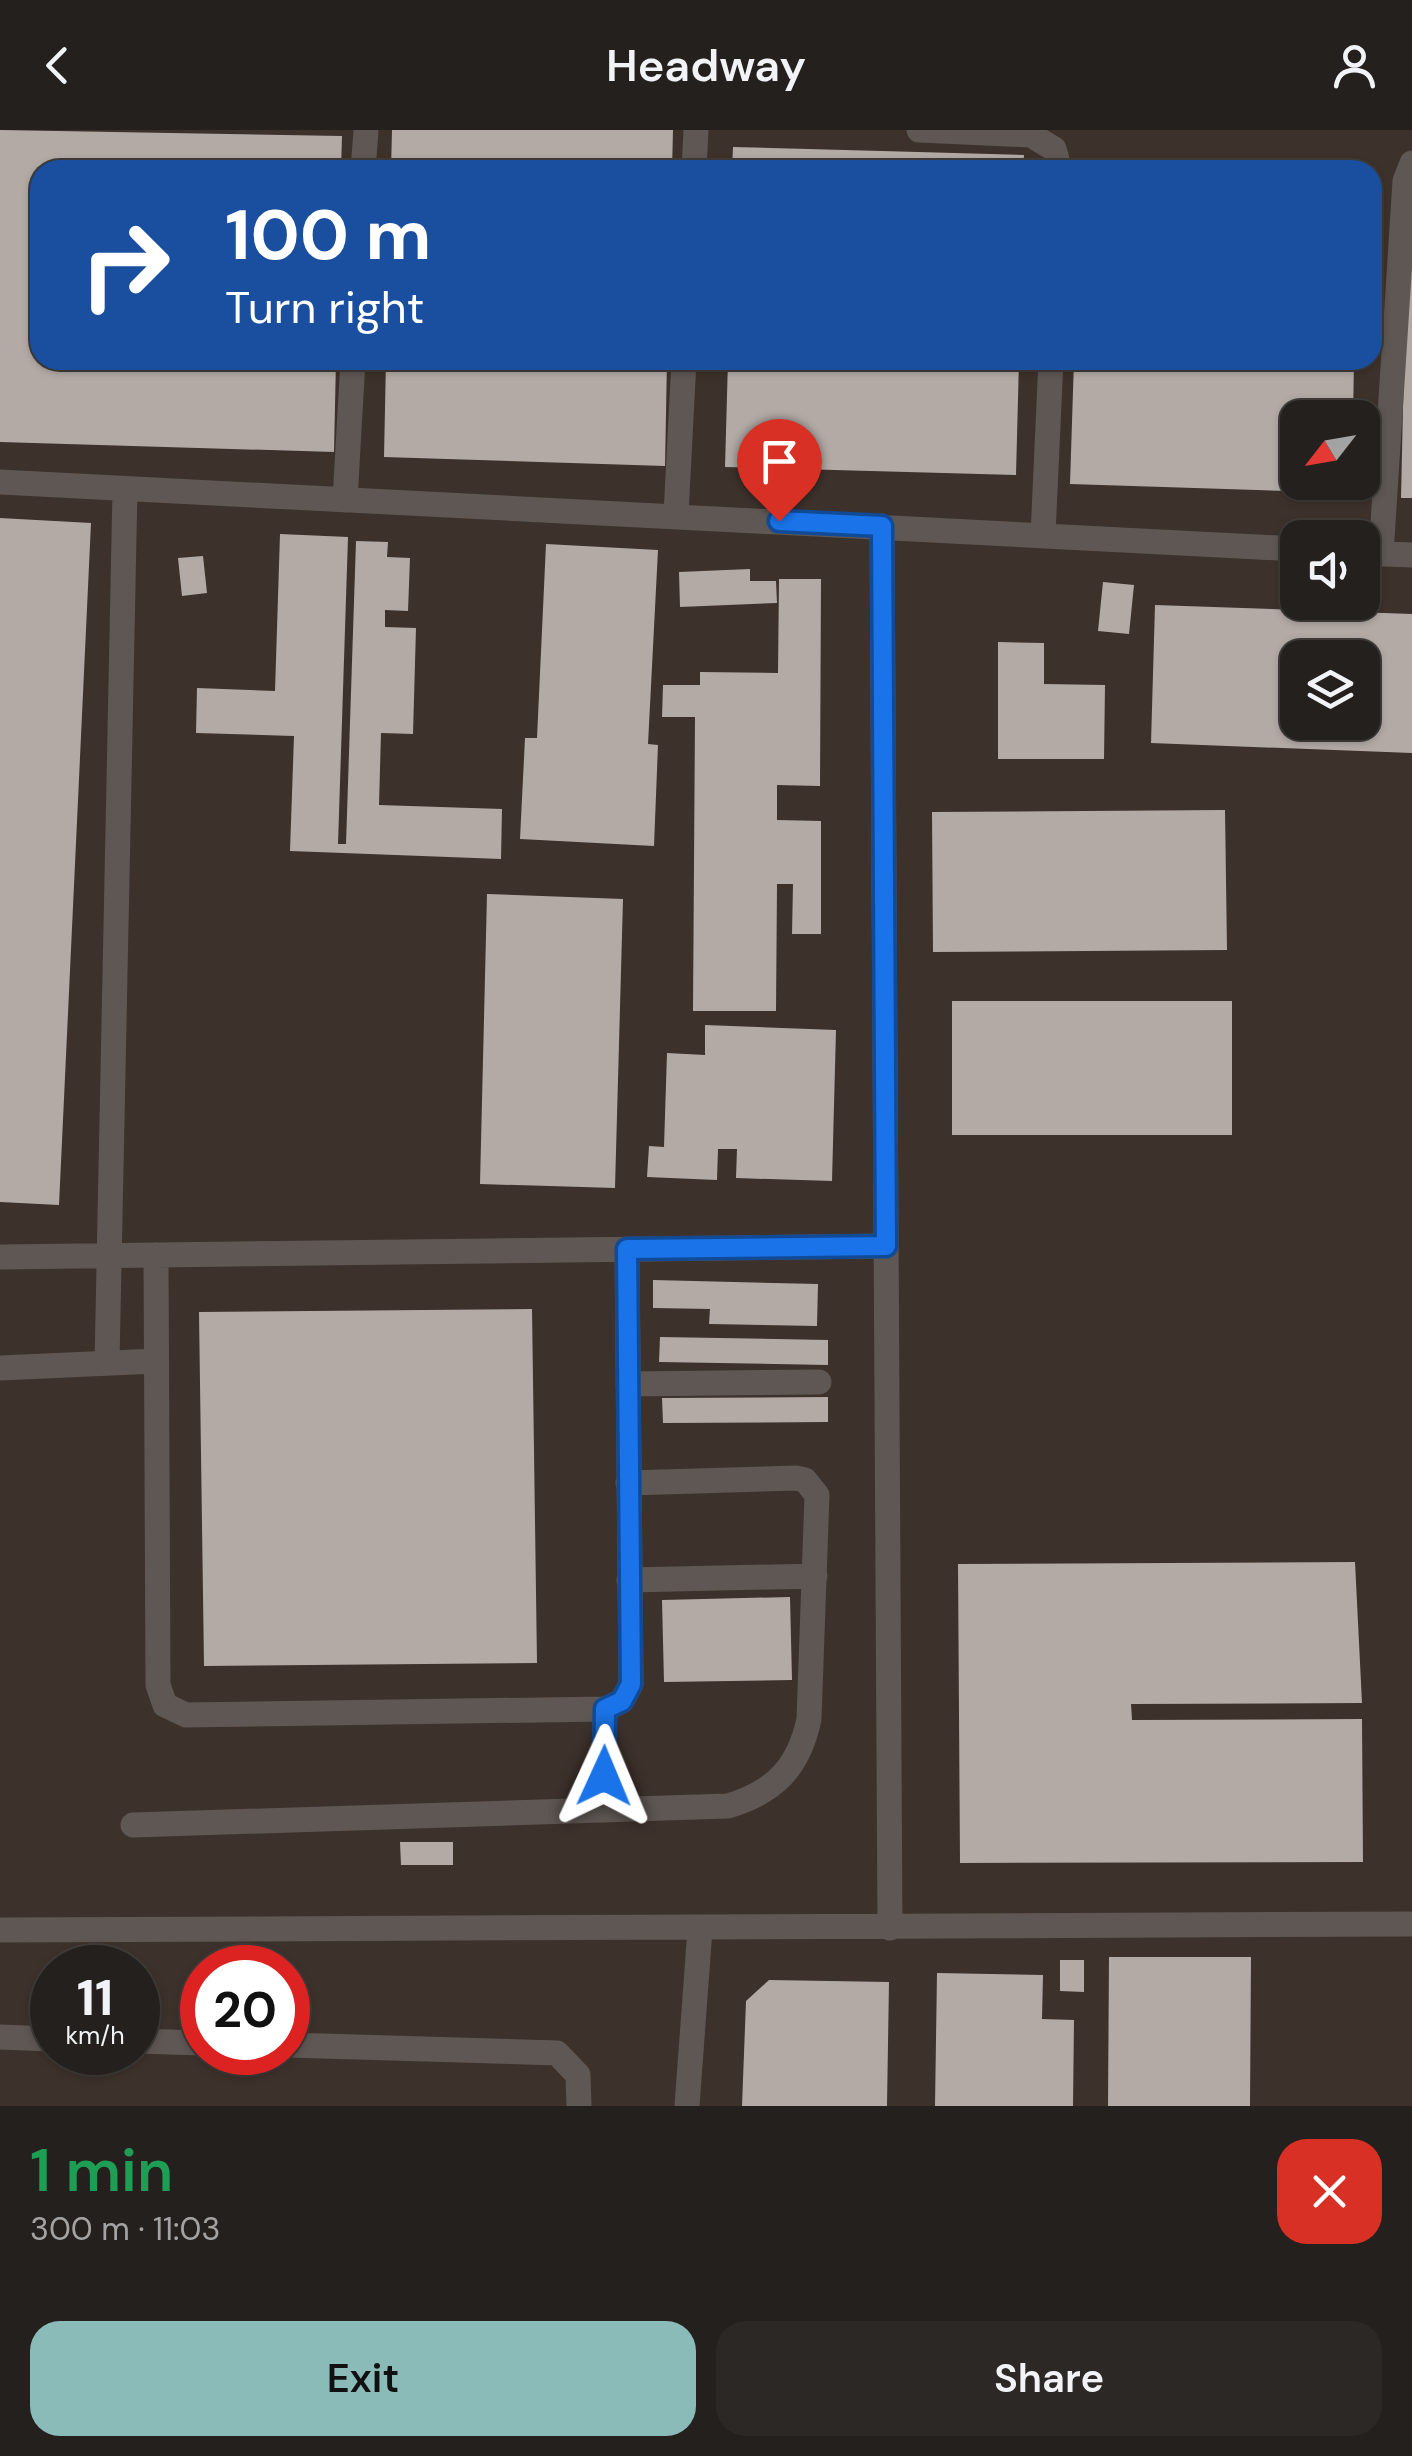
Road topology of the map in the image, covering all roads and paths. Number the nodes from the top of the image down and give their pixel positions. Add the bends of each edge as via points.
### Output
1 (366, 130) edge
2 (696, 130) edge
3 (919, 130) edge
4 (364, 160) edge
5 (694, 160) edge
6 (1057, 160) edge
7 (1412, 163) edge
8 (352, 370) edge
9 (683, 370) edge
10 (1051, 370) edge
11 (0, 482) edge
12 (125, 489) junction
13 (345, 500) junction
14 (676, 515) junction
15 (1375, 520) edge
16 (882, 526) junction
17 (1043, 535) junction
18 (1280, 548) edge
19 (1380, 554) edge
20 (1412, 556) edge
21 (886, 1246) junction
22 (627, 1249) junction
23 (156, 1255) junction
24 (108, 1256) junction
25 (0, 1257) edge
26 (156, 1361) junction
27 (107, 1363) junction
28 (0, 1368) edge
29 (819, 1382) dead end
30 (628, 1384) junction
31 (628, 1483) junction
32 (815, 1576) junction
33 (629, 1580) junction
34 (605, 1709) junction
35 (603, 1810) junction
36 (133, 1825) dead end
37 (1412, 1924) edge
38 (890, 1928) junction
39 (700, 1929) junction
40 (0, 1930) edge
41 (0, 2038) edge
42 (30, 2039) edge
43 (310, 2046) edge
44 (578, 2106) edge
45 (687, 2106) edge

1 - 4 street
2 - 5 street
3 - 6 street via 1031,134 1054,149
7 - 15 street via 1405,181
8 - 13 street
9 - 14 street
10 - 17 street
11 - 12 street
12 - 13 street
12 - 24 street
13 - 14 street
14 - 16 street
16 - 17 street
16 - 21 street
17 - 18 street
19 - 20 street
21 - 22 street
21 - 38 street
22 - 23 street
22 - 30 street
23 - 24 street
23 - 26 street
24 - 25 street
24 - 27 street
26 - 27 street
26 - 34 street via 158,1684 165,1706 186,1715
27 - 28 street
29 - 30 street
30 - 31 street
31 - 32 street via 805,1480 818,1504
31 - 33 street
32 - 33 street
32 - 35 street via 809,1718 792,1767 775,1786 728,1806
33 - 34 street via 631,1684 622,1701
34 - 35 street
35 - 36 street
37 - 38 street
38 - 39 street
39 - 40 street
39 - 45 street
41 - 42 street
43 - 44 street via 557,2053 578,2075

